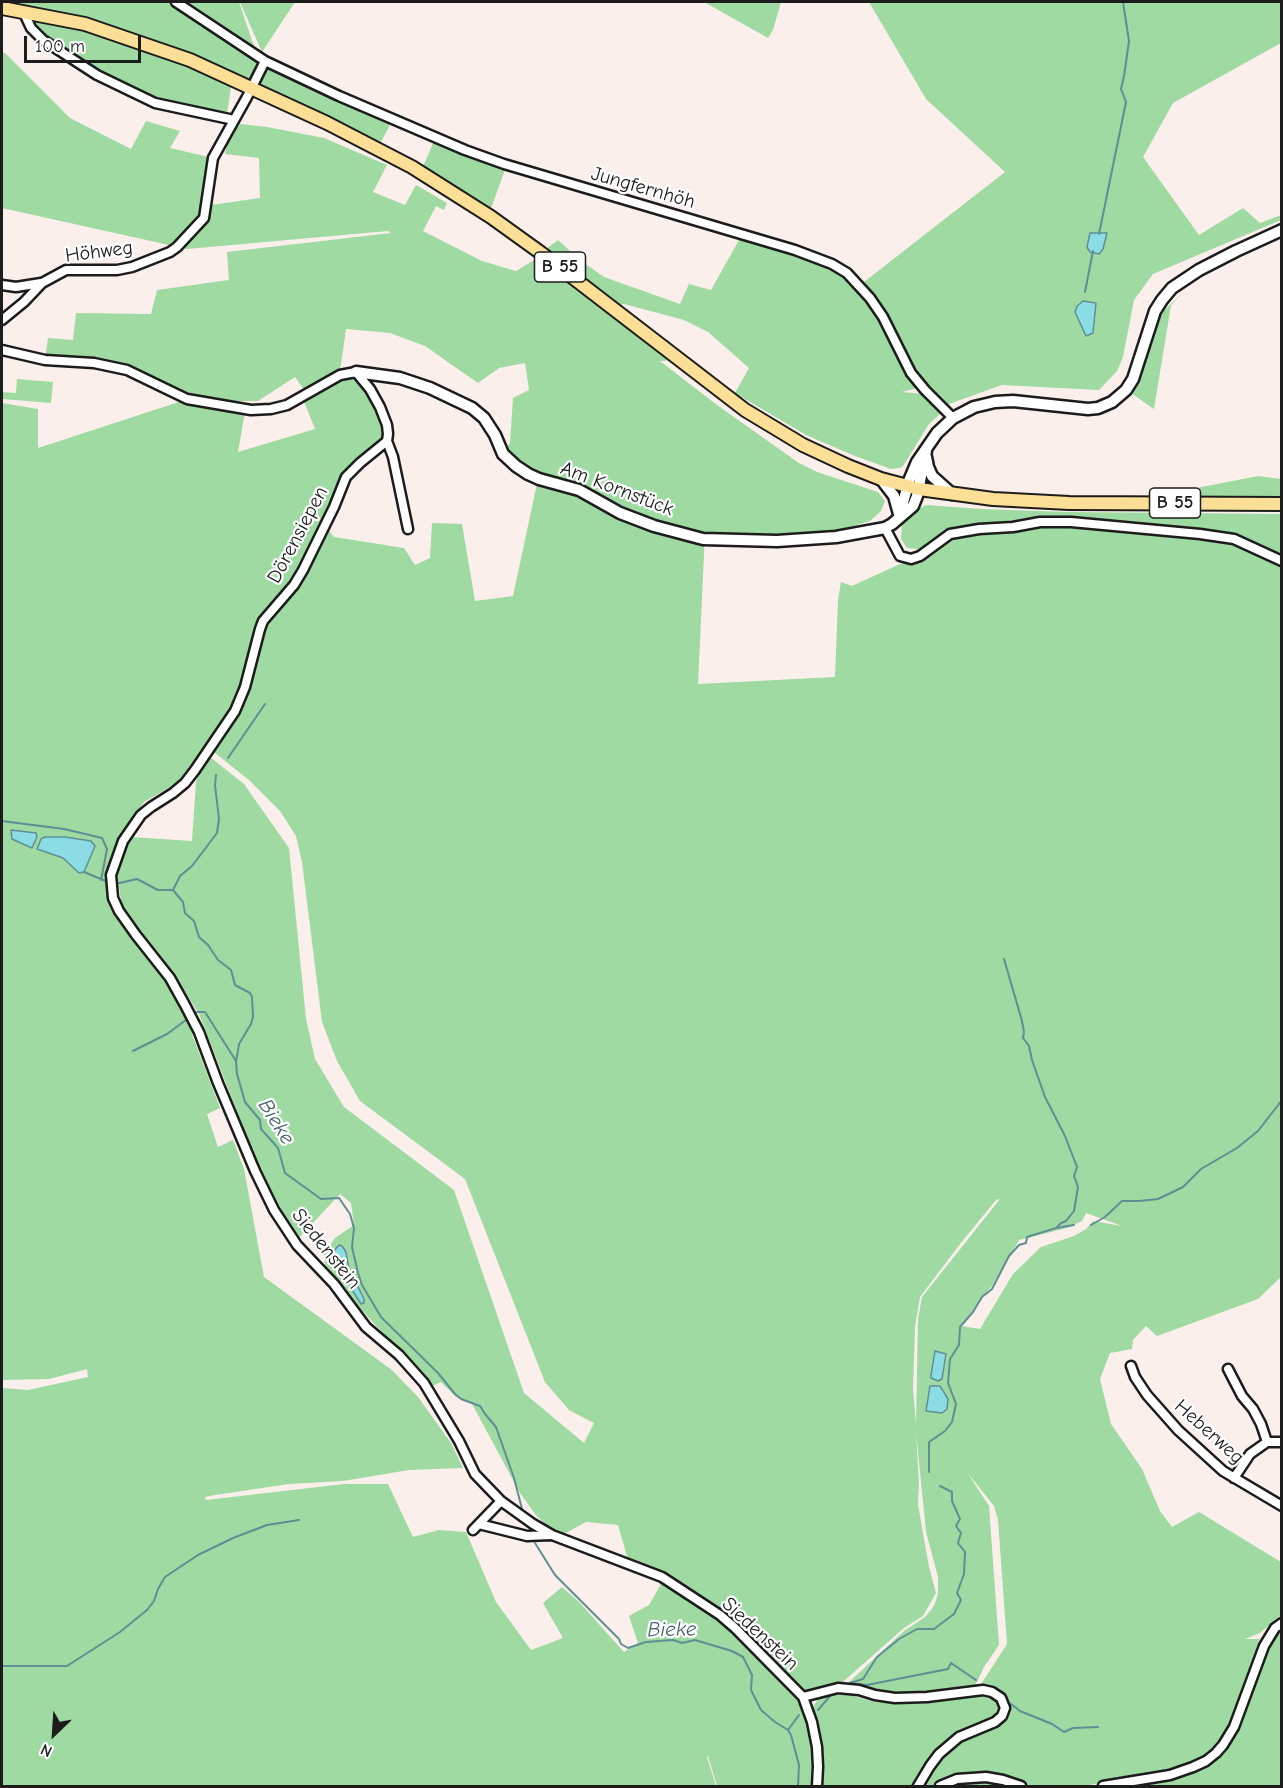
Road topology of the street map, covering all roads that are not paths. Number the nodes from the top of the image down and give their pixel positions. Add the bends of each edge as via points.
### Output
1 (176, 2) edge
2 (2, 8) edge
3 (23, 11) junction
4 (265, 61) junction
5 (252, 87) junction
6 (234, 120) junction
7 (1281, 230) edge
8 (42, 283) junction
9 (2, 285) edge
10 (2, 320) edge
11 (2, 350) edge
12 (356, 372) junction
13 (952, 418) junction
14 (387, 441) junction
15 (926, 451) junction
16 (881, 479) junction
17 (913, 488) junction
18 (954, 495) junction
19 (1281, 504) edge
20 (899, 517) junction
21 (885, 528) junction
22 (408, 529) dead end
23 (1281, 561) edge
24 (112, 898) joint
25 (1131, 1366) dead end
26 (1228, 1369) dead end
27 (1267, 1442) junction
28 (1281, 1442) edge
29 (1234, 1478) junction
30 (501, 1501) junction
31 (1281, 1506) edge
32 (552, 1535) junction
33 (1281, 1623) edge
34 (803, 1697) junction
35 (817, 1786) edge
36 (918, 1786) edge
37 (940, 1786) edge
38 (1021, 1786) edge
39 (1103, 1786) edge

1 - 4 street, Jungfernhöh
2 - 3 main road, B 55
3 - 5 main road, B 55 via 107,31
3 - 6 street via 31,28 43,40 97,75 155,103
4 - 5 street, Höhweg
4 - 13 street, Jungfernhöh via 504,164 832,264 847,273 870,298 911,373
5 - 6 street, Höhweg
5 - 16 main road, B 55 via 412,167 451,191 541,253 745,410 802,445
6 - 8 street, Höhweg via 213,158 204,218 177,247 132,267 66,270
7 - 13 street via 1172,288 1155,311 1132,380 1112,402 1088,409 995,402
8 - 9 street
8 - 10 street, Höhweg
11 - 12 street via 45,360 127,369 187,399 251,410 287,405 339,375
12 - 14 street via 380,407 387,425
12 - 21 street, Am Kornstück via 400,378 472,408 484,418 503,454 516,466 538,478 579,490 654,526 703,539 740,541 836,537
13 - 15 street
14 - 22 street
14 - 24 street, Dörensiepen via 346,477 303,570 263,621 235,711 185,783 132,826 111,875
15 - 17 street
15 - 18 street via 932,476
16 - 17 main road, B 55
16 - 20 street via 898,504
17 - 18 main road, B 55
17 - 20 street, Am Kornstück via 913,506
18 - 19 main road, B 55 via 1069,503
20 - 21 street, Am Kornstück
21 - 23 street via 900,556 911,559 950,534 1040,522 1071,522 1234,539
24 - 30 street, Siedenstein via 170,978 190,1014 255,1170 292,1238 366,1327 424,1383 475,1474
25 - 29 street, Heberweg via 1141,1387 1171,1422
26 - 27 street via 1253,1408
27 - 28 street
27 - 29 street via 1250,1454
29 - 31 street, Heberweg
30 - 32 street, Siedenstein
30 - 32 street via 476,1527 527,1536
32 - 34 street, Siedenstein via 662,1577 727,1622
33 - 39 street via 1269,1636 1234,1727 1216,1753 1170,1775
34 - 35 street via 817,1747
34 - 36 street via 838,1688 895,1698 983,1690 1001,1698 1005,1708 1002,1716 959,1737 939,1754
37 - 38 street via 957,1779 986,1777

